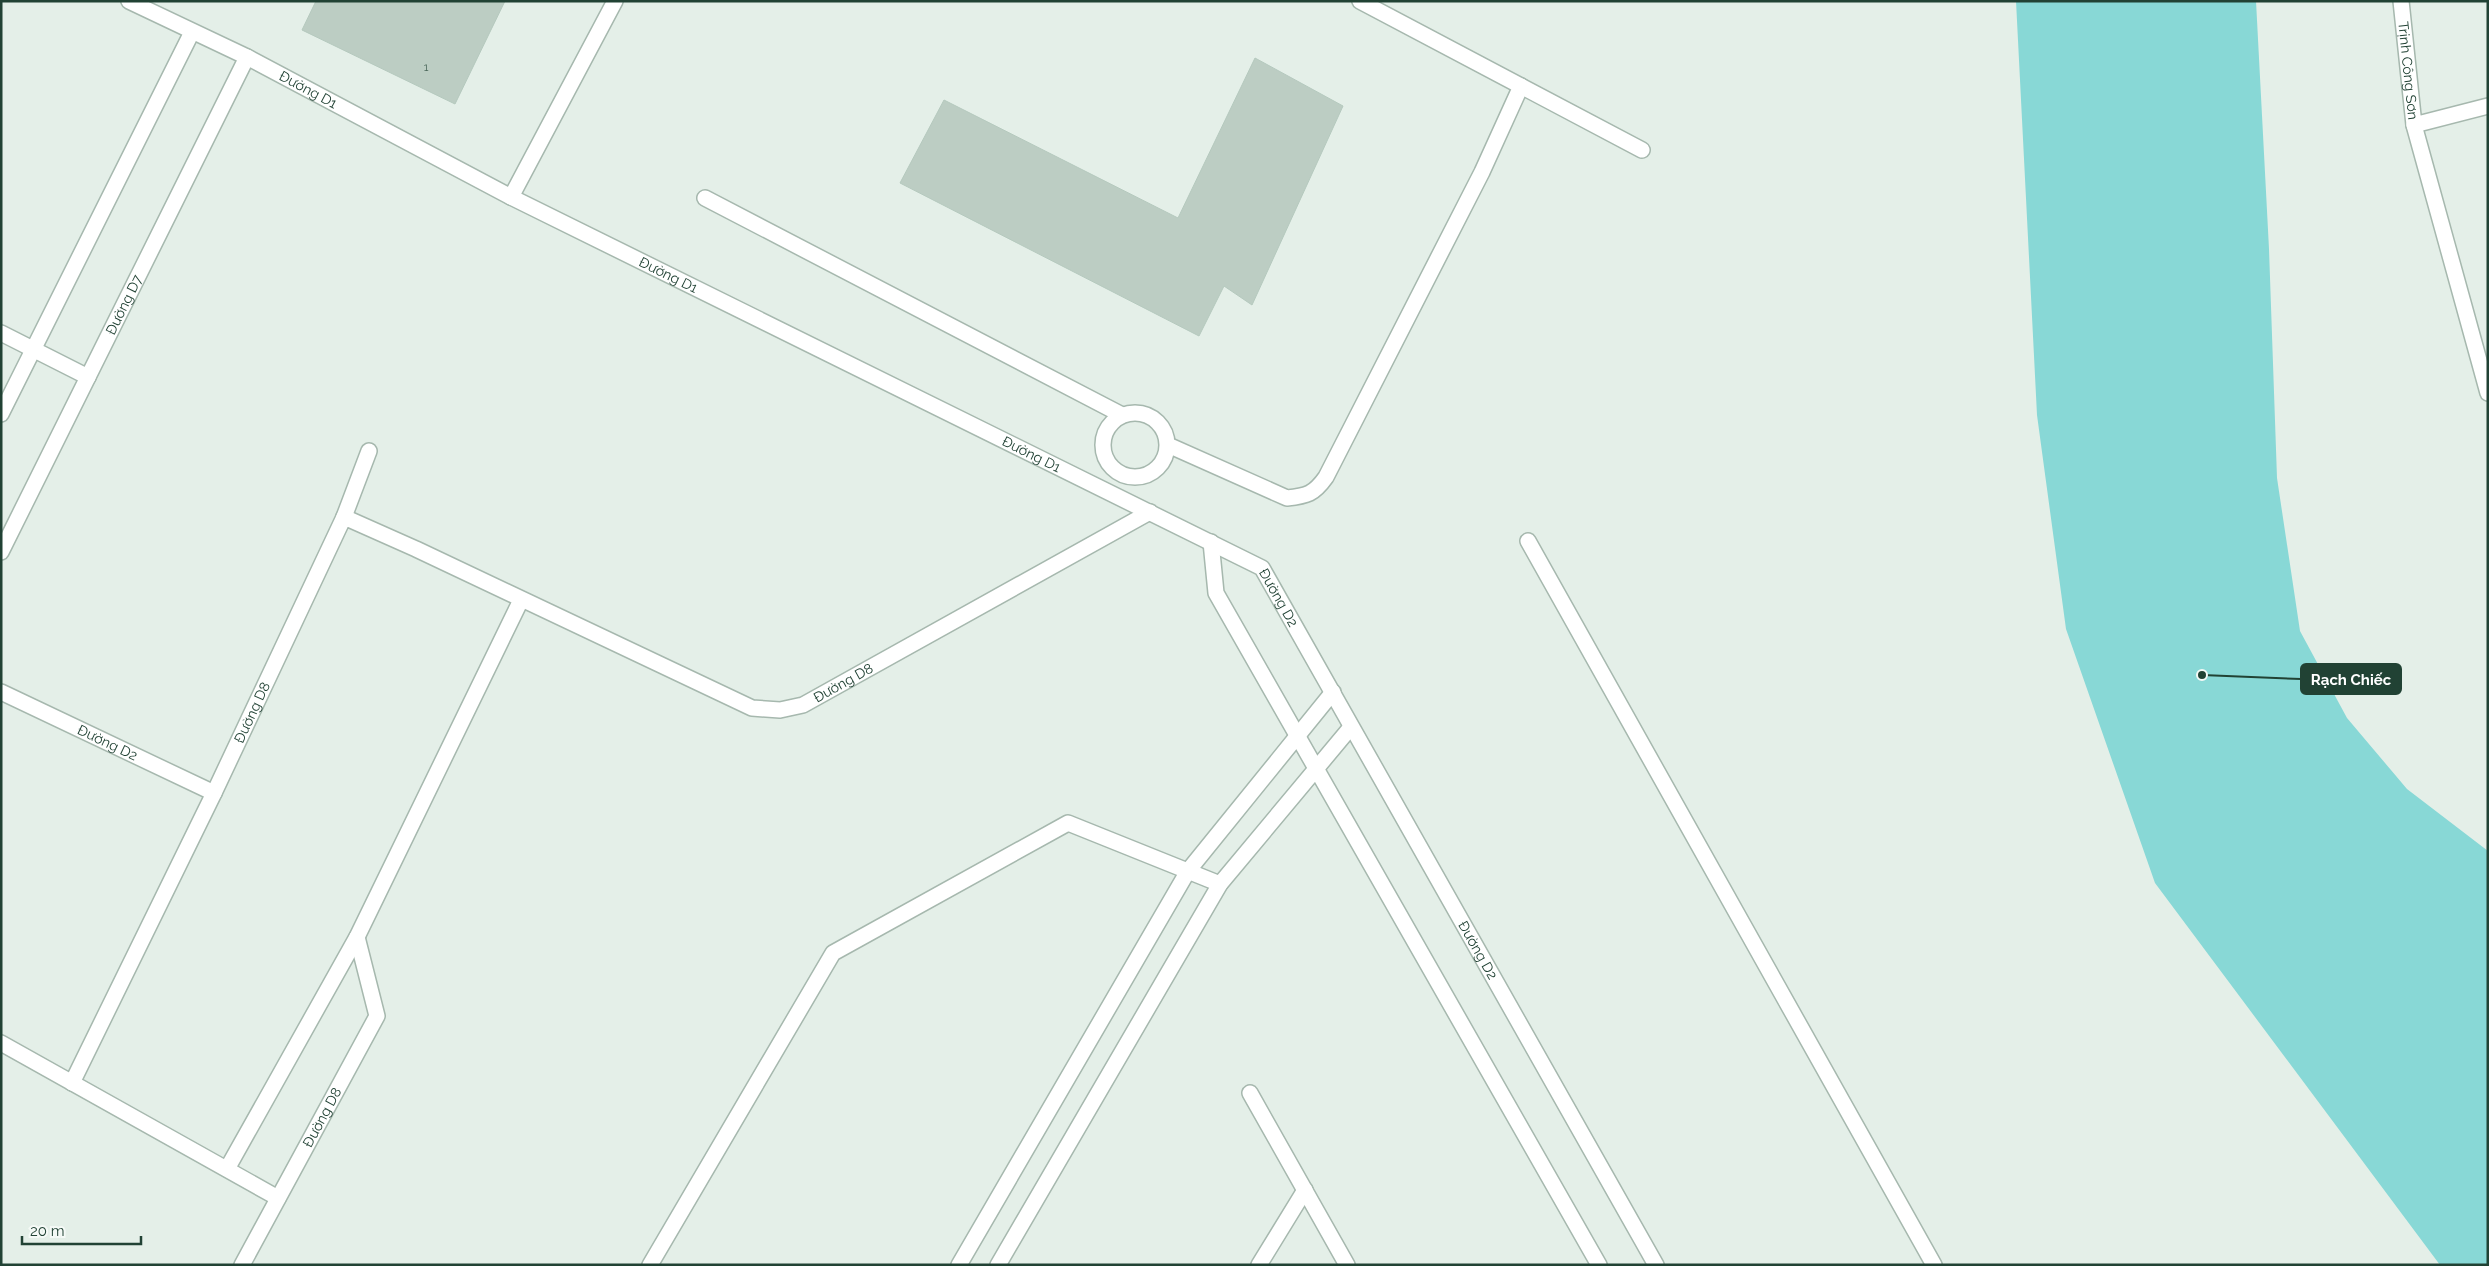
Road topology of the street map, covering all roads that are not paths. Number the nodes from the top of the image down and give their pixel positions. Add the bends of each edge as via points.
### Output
1 (129, 1) edge
2 (615, 1) edge
3 (1360, 1) edge
4 (2401, 1) edge
5 (192, 32) junction
6 (246, 57) junction
7 (1521, 86) junction
8 (2488, 106) edge
9 (2414, 125) junction
10 (1642, 150) dead end
11 (511, 197) junction
12 (705, 198) dead end
13 (1, 334) edge
14 (33, 350) junction
15 (88, 377) junction
16 (2488, 393) edge
17 (1, 414) edge
18 (1122, 415) junction
19 (1168, 445) junction
20 (369, 451) dead end
21 (1122, 475) junction
22 (1114, 494) junction
23 (1150, 512) junction
24 (344, 517) junction
25 (1528, 541) dead end
26 (1211, 542) junction
27 (1, 552) edge
28 (521, 600) junction
29 (1, 692) edge
30 (1333, 692) junction
31 (1351, 727) junction
32 (1298, 736) junction
33 (1316, 769) junction
34 (214, 793) junction
35 (1188, 871) junction
36 (1220, 884) junction
37 (357, 937) junction
38 (1, 1043) edge
39 (72, 1083) junction
40 (1250, 1092) dead end
41 (227, 1169) junction
42 (1305, 1190) junction
43 (278, 1198) junction
44 (242, 1265) edge
45 (650, 1265) edge
46 (959, 1265) edge
47 (998, 1265) edge
48 (1259, 1265) edge
49 (1347, 1265) edge
50 (1599, 1265) edge
51 (1656, 1265) edge
52 (1934, 1265) edge

1 - 5 street, Đường D1
2 - 11 street
3 - 7 street
4 - 9 street, Trịnh Công Sơn
5 - 6 street, Đường D1
5 - 14 street
6 - 11 street, Đường D1
6 - 15 street, Đường D7
7 - 10 street
7 - 19 street via 1477,181 1326,477 1316,490 1287,498
8 - 9 street, Trịnh Công Sơn
9 - 16 street
11 - 22 street, Đường D1
12 - 18 street
13 - 14 street
14 - 15 street
14 - 17 street
15 - 27 street, Đường D7
18 - 19 street via 1143,413 1153,418 1166,434
18 - 21 street via 1107,429 1103,440 1107,461
19 - 21 street via 1164,460 1154,472 1144,477
20 - 24 street
21 - 22 street
22 - 23 street, Đường D1
23 - 26 street, Đường D1
23 - 28 street, Đường D8 via 803,705 780,710 752,708
24 - 28 street, Đường D8 via 416,548
24 - 34 street, Đường D8
25 - 52 street
26 - 30 street, Đường D2 via 1262,568
26 - 32 street via 1216,593
28 - 37 street
29 - 34 street, Đường D2
30 - 31 street, Đường D2
30 - 32 street
31 - 33 street
31 - 51 street, Đường D2
32 - 33 street
32 - 35 street
33 - 36 street
33 - 50 street
34 - 39 street, Đường D8
35 - 36 street
35 - 45 street via 1068,822 833,953
35 - 46 street
36 - 47 street
37 - 41 street
37 - 43 street, Đường D8 via 377,1016
38 - 39 street
39 - 41 street
40 - 42 street
41 - 43 street
42 - 48 street
42 - 49 street
43 - 44 street, Đường D8

